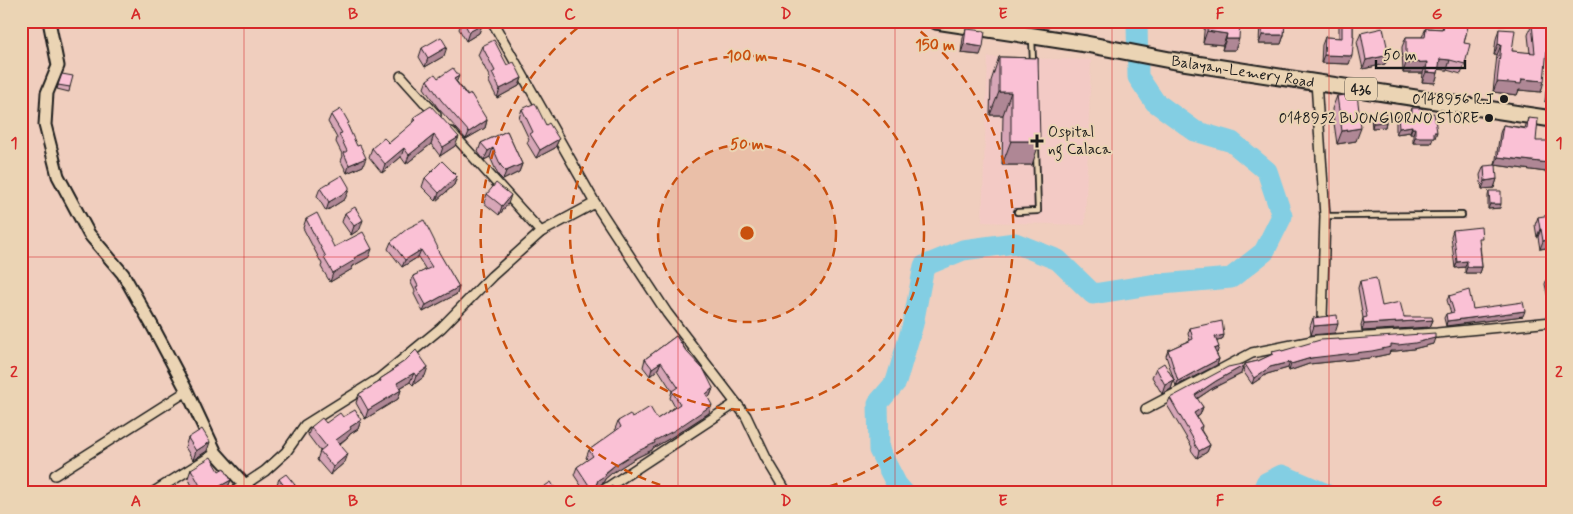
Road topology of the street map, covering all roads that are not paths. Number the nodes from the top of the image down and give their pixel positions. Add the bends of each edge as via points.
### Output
1 (49, 21) edge
2 (492, 21) edge
3 (936, 21) edge
4 (989, 26) edge
5 (1032, 36) junction
6 (1033, 65) edge
7 (401, 76) dead end
8 (1316, 82) junction
9 (1552, 119) edge
10 (441, 121) edge
11 (448, 128) edge
12 (1036, 143) edge
13 (595, 203) junction
14 (1017, 212) dead end
15 (1462, 214) dead end
16 (1325, 216) junction
17 (541, 232) junction
18 (1322, 319) edge
19 (1552, 322) edge
20 (187, 391) junction
21 (736, 403) junction
22 (1146, 409) dead end
23 (216, 453) junction
24 (56, 475) dead end
25 (248, 489) edge
26 (152, 493) edge
27 (232, 493) edge
28 (599, 493) edge
29 (787, 493) edge

1 - 20 street via 58,66 47,93 45,125 58,176 89,234 123,274
2 - 13 street
3 - 4 main road, Balayan-Lemery Road / 436
4 - 5 main road, Balayan-Lemery Road / 436
5 - 6 lane
5 - 8 main road, Balayan-Lemery Road / 436
7 - 10 street
8 - 9 main road, Balayan-Lemery Road / 436
8 - 16 street
11 - 17 street
12 - 14 lane via 1038,211
13 - 17 street
13 - 21 street via 667,313
15 - 16 lane
16 - 18 street
17 - 25 street via 492,276 442,328 380,378 305,425 286,452
19 - 22 street via 1318,340 1252,353
20 - 23 street
20 - 24 street
21 - 28 street
21 - 29 street
23 - 25 street
23 - 26 street
25 - 27 street

